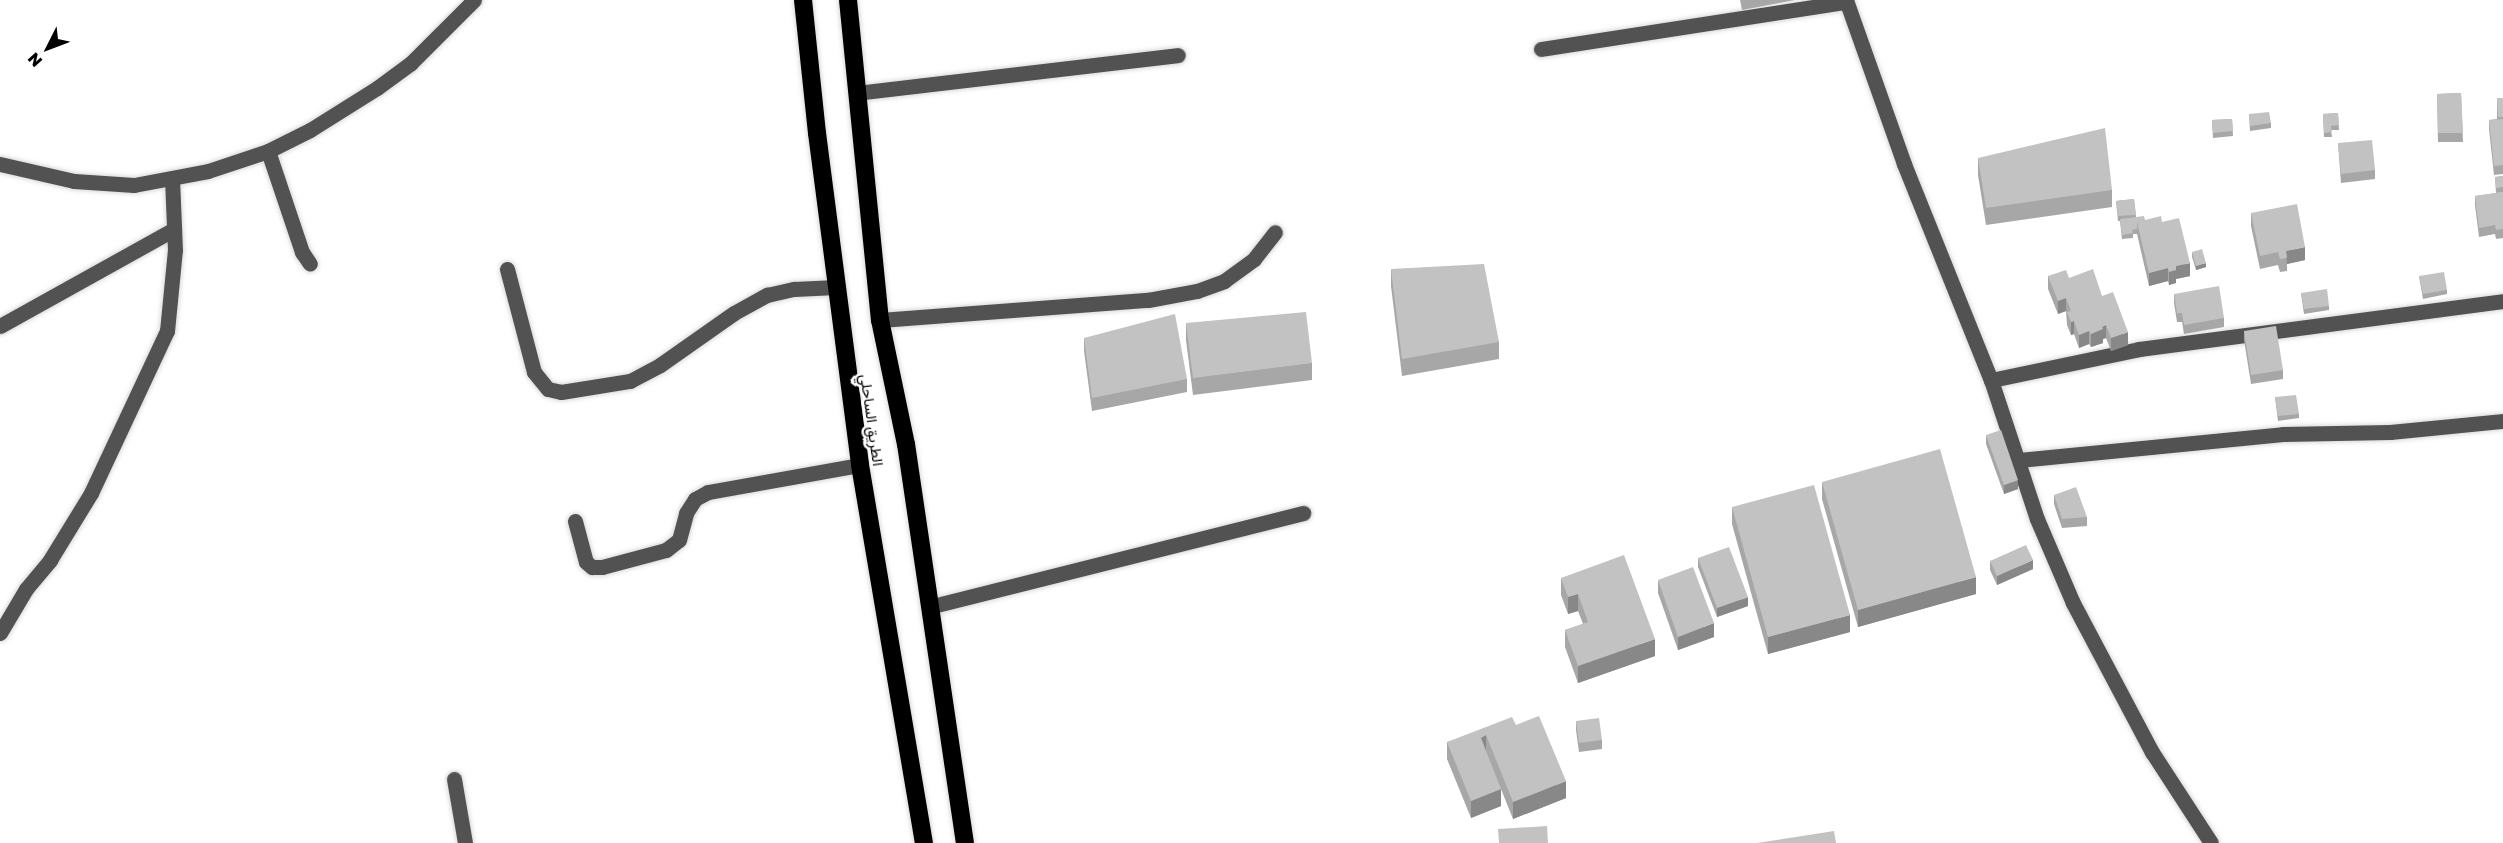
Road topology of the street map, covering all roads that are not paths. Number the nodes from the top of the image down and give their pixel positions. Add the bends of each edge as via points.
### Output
1 (474, 0) edge
2 (803, 0) edge
3 (848, 0) edge
4 (1846, 1) edge
5 (1541, 49) dead end
6 (1178, 56) dead end
7 (856, 93) junction
8 (268, 151) junction
9 (0, 164) edge
10 (172, 179) junction
11 (174, 229) junction
12 (1275, 232) dead end
13 (310, 264) dead end
14 (507, 269) dead end
15 (836, 287) junction
16 (2503, 301) edge
17 (880, 320) junction
18 (0, 326) edge
19 (1991, 380) junction
20 (2503, 422) edge
21 (2019, 460) junction
22 (860, 465) junction
23 (1303, 513) dead end
24 (575, 521) dead end
25 (929, 607) junction
26 (0, 633) edge
27 (454, 779) dead end
28 (465, 843) edge
29 (924, 843) edge
30 (965, 843) edge
31 (2211, 843) edge

1 - 8 street via 411,63 377,88
2 - 15 highway, الطريق الساحلي
3 - 7 highway, الطريق الساحلي
4 - 5 street
4 - 19 street via 1900,153
6 - 7 street
7 - 17 highway, الطريق الساحلي
8 - 10 street
8 - 13 street via 302,252
9 - 10 street via 75,181 134,185
10 - 11 street
11 - 18 street
11 - 26 street via 168,331 91,493
12 - 17 street via 1247,265 1224,281 1197,291 1148,300
14 - 15 street via 534,372 548,389 561,392 630,381 660,366 767,294
15 - 22 highway, الطريق الساحلي
16 - 19 street via 2139,349
17 - 25 highway, الطريق الساحلي via 906,444
19 - 21 street
20 - 21 street via 2390,432 2283,434
21 - 31 street via 2037,519 2073,603 2152,752
22 - 24 street via 708,492 695,500 686,513 679,540 666,550 602,567 586,562
22 - 29 highway, الطريق الساحلي
23 - 25 street
25 - 30 highway, الطريق الساحلي
27 - 28 street

